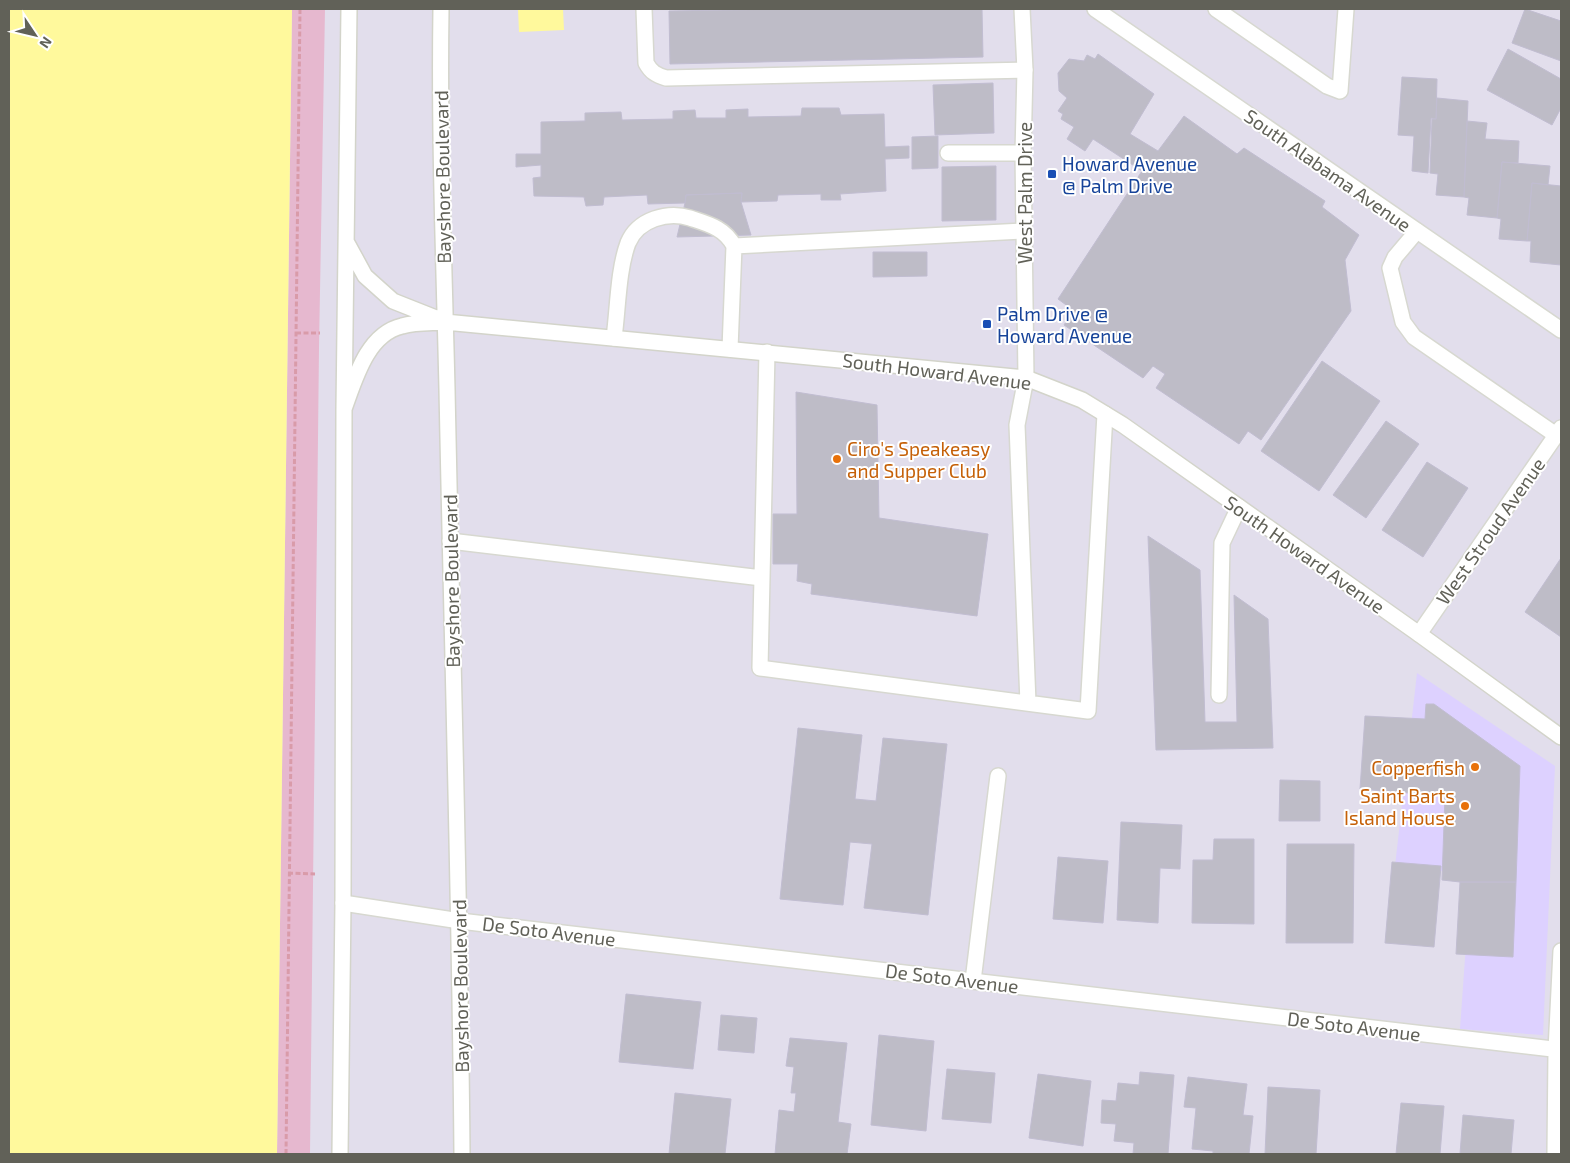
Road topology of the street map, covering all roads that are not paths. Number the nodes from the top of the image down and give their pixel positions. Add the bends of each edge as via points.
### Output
1 (349, 9) edge
2 (440, 9) edge
3 (644, 9) edge
4 (1022, 9) edge
5 (1095, 9) edge
6 (1216, 9) edge
7 (1346, 9) edge
8 (1025, 70) junction
9 (948, 153) dead end
10 (1023, 153) junction
11 (1024, 231) junction
12 (1417, 231) junction
13 (346, 242) junction
14 (734, 246) junction
15 (445, 322) junction
16 (1561, 330) edge
17 (614, 338) junction
18 (730, 349) junction
19 (766, 352) junction
20 (1026, 378) junction
21 (344, 409) junction
22 (1105, 414) junction
23 (1559, 432) edge
24 (1239, 507) junction
25 (450, 541) junction
26 (762, 578) junction
27 (1419, 634) junction
28 (1219, 695) dead end
29 (1028, 703) junction
30 (1561, 737) edge
31 (998, 776) dead end
32 (343, 902) junction
33 (460, 921) junction
34 (1561, 951) edge
35 (973, 981) junction
36 (1559, 1050) edge
37 (340, 1154) edge
38 (462, 1154) edge
39 (1554, 1154) edge

1 - 13 main road
2 - 15 main road, Bayshore Boulevard
3 - 8 main road via 646,63 657,76 666,78
4 - 8 main road, West Palm Drive
5 - 12 main road, South Alabama Avenue
6 - 7 main road via 1327,86 1340,91
8 - 10 main road, West Palm Drive
9 - 10 main road
10 - 11 main road, West Palm Drive
11 - 14 main road
11 - 20 main road, West Palm Drive
12 - 16 main road, South Alabama Avenue
12 - 23 main road via 1390,268 1403,322 1414,337
13 - 15 main road, South Howard Avenue via 364,276 393,301
13 - 21 main road
14 - 17 main road via 730,238 714,226 682,216 652,219 637,230 629,242 623,265
14 - 18 main road
15 - 17 main road, South Howard Avenue
15 - 21 main road, South Howard Avenue via 402,326 384,334 363,359
15 - 25 main road, Bayshore Boulevard
17 - 18 main road, South Howard Avenue
18 - 19 main road, South Howard Avenue
19 - 20 main road, South Howard Avenue
19 - 26 main road
20 - 22 main road, South Howard Avenue via 1082,400
20 - 29 main road, West Palm Drive via 1017,425
21 - 32 main road
22 - 24 main road, South Howard Avenue
22 - 29 main road via 1088,711
23 - 27 main road, West Stroud Avenue
24 - 27 main road, South Howard Avenue
24 - 28 main road via 1222,543
25 - 26 main road
25 - 33 main road, Bayshore Boulevard
26 - 29 main road via 760,668
27 - 30 main road, South Howard Avenue
31 - 35 main road
32 - 33 main road, De Soto Avenue
32 - 37 main road
33 - 35 main road, De Soto Avenue
33 - 38 main road, Bayshore Boulevard
34 - 36 main road
35 - 36 main road, De Soto Avenue
36 - 39 main road

